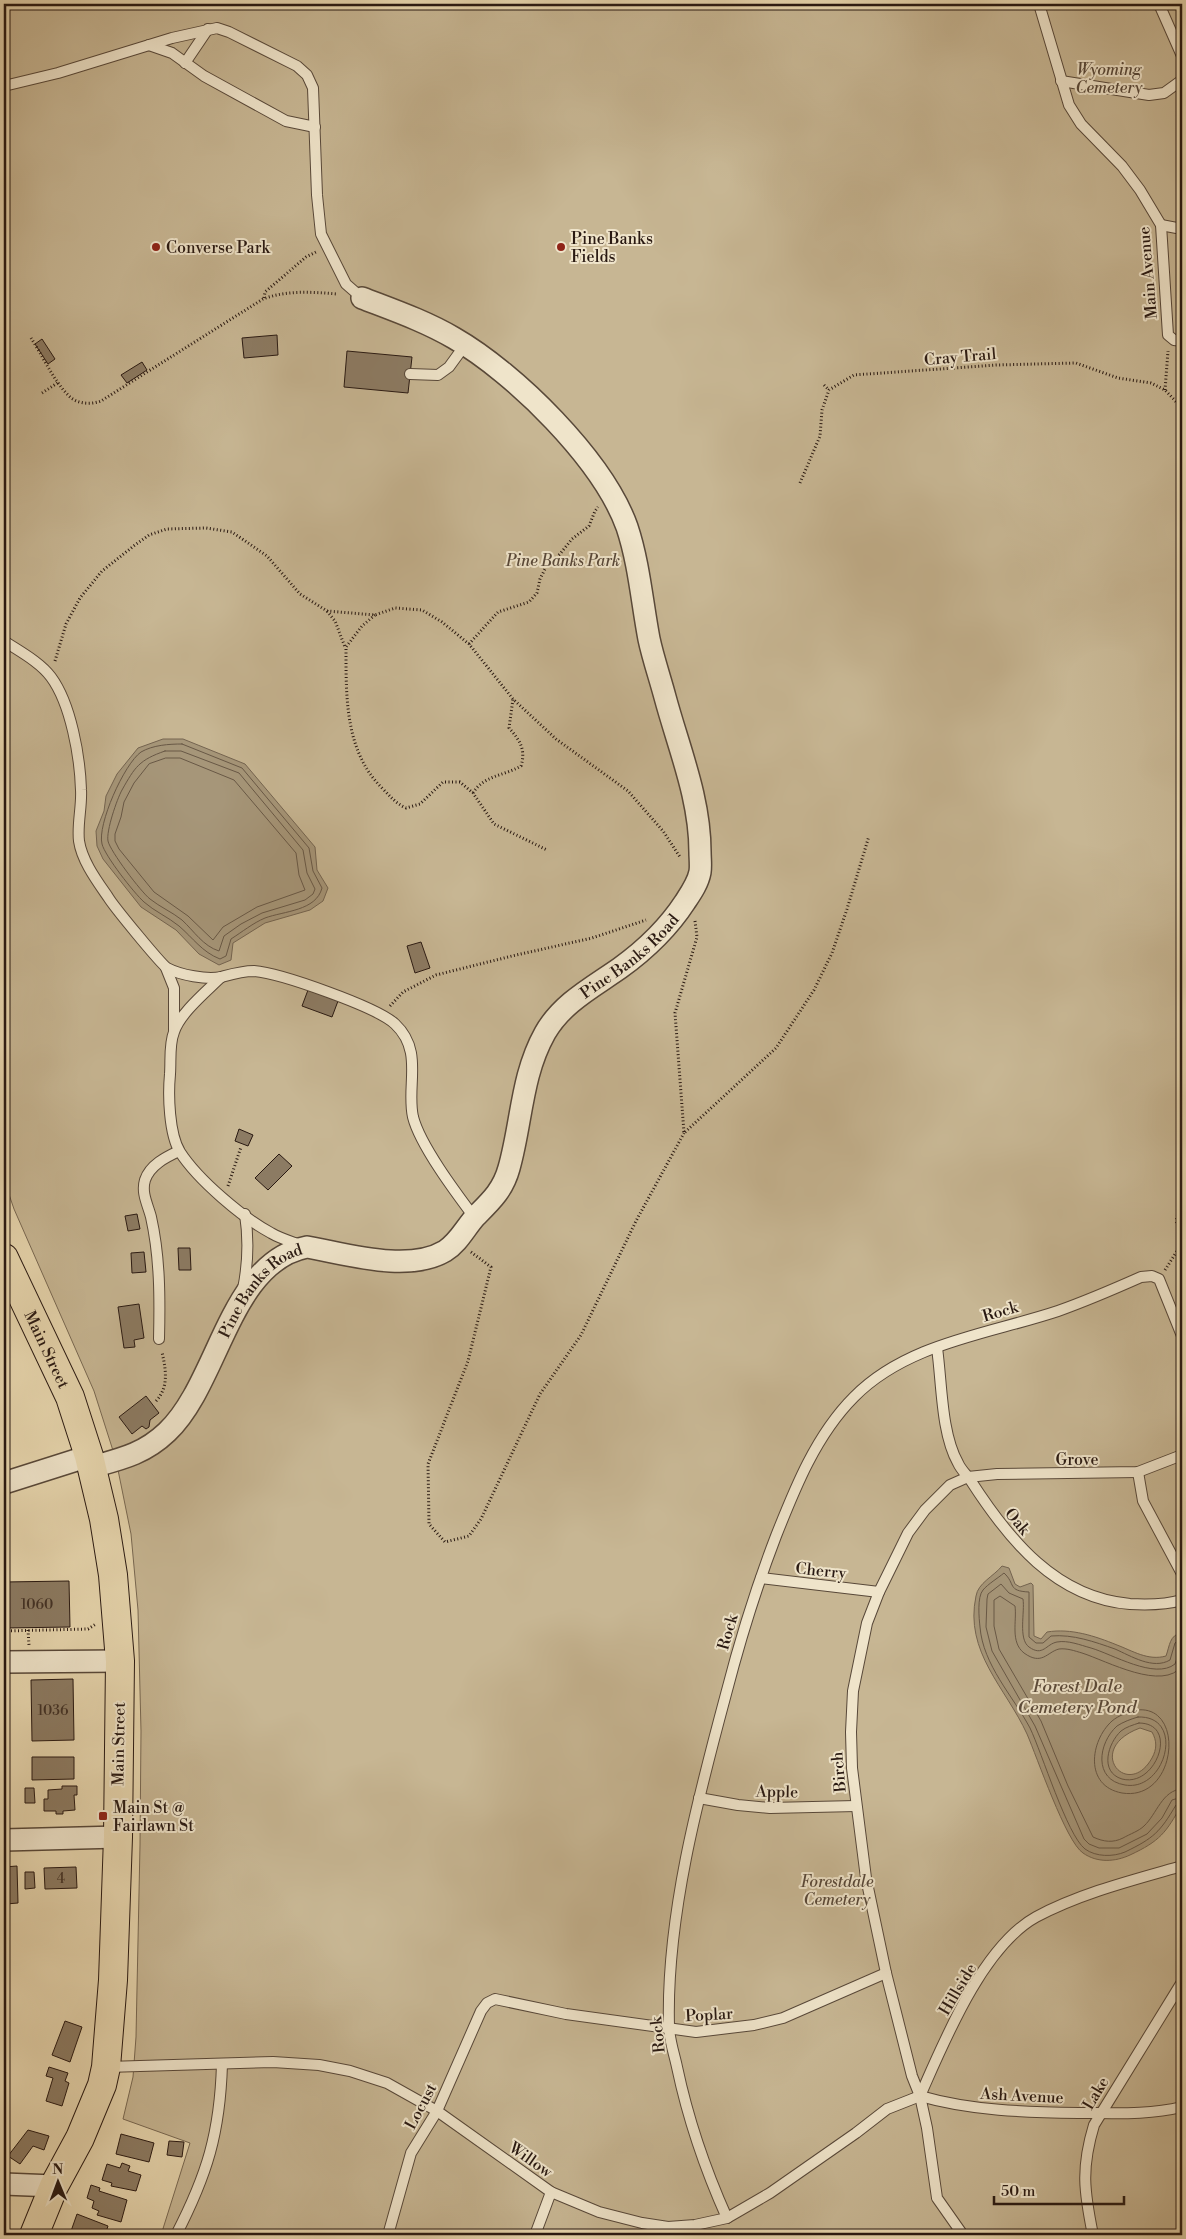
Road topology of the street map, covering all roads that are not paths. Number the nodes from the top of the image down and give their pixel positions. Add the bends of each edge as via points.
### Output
1 (1039, 4) edge
2 (1159, 4) edge
3 (208, 29) junction
4 (149, 45) junction
5 (1182, 56) edge
6 (185, 63) junction
7 (1060, 80) junction
8 (1182, 80) edge
9 (4, 86) edge
10 (315, 127) junction
11 (1161, 225) junction
12 (1182, 229) edge
13 (362, 298) joint
14 (1182, 340) edge
15 (465, 345) junction
16 (410, 374) dead end
17 (4, 642) edge
18 (166, 968) junction
19 (221, 977) junction
20 (174, 1031) junction
21 (179, 1151) junction
22 (245, 1214) junction
23 (474, 1217) junction
24 (307, 1247) junction
25 (6, 1272) edge
26 (241, 1298) junction
27 (1182, 1336) edge
28 (159, 1339) road end
29 (937, 1348) junction
30 (1182, 1455) edge
31 (90, 1462) junction
32 (1138, 1472) junction
33 (968, 1477) junction
34 (4, 1484) edge
35 (1182, 1574) edge
36 (760, 1578) junction
37 (879, 1592) junction
38 (1182, 1600) edge
39 (120, 1661) junction
40 (4, 1662) edge
41 (699, 1798) junction
42 (856, 1806) junction
43 (118, 1837) junction
44 (4, 1840) edge
45 (1182, 1866) edge
46 (886, 1972) junction
47 (1182, 1982) edge
48 (495, 1999) joint
49 (669, 2029) junction
50 (222, 2064) junction
51 (106, 2067) junction
52 (920, 2096) junction
53 (1182, 2107) edge
54 (437, 2111) junction
55 (1101, 2113) junction
56 (4, 2184) edge
57 (54, 2186) junction
58 (552, 2192) junction
59 (727, 2218) junction
60 (34, 2235) edge
61 (176, 2235) edge
62 (388, 2235) edge
63 (535, 2235) edge
64 (963, 2235) edge
65 (1092, 2235) edge

1 - 7 lane, Main Avenue
2 - 5 lane
3 - 4 lane
3 - 6 lane
3 - 10 lane via 229,32 304,72 313,88
4 - 6 lane via 172,53
4 - 9 lane
6 - 10 lane via 291,123
7 - 8 lane via 1149,94 1164,93
7 - 11 lane, Main Avenue via 1069,106 1081,124 1122,166
10 - 13 lane via 321,234 346,284
11 - 12 lane
11 - 14 lane, Main Avenue via 1168,335 1174,340
13 - 15 street, Pine Banks Road
15 - 16 lane via 449,367 438,375
15 - 23 street, Pine Banks Road via 494,364 567,435 599,476 627,527 650,641 695,798 700,840 700,872 674,918 649,944 562,1010 546,1030 528,1075 509,1170 493,1200
17 - 18 lane via 50,676 65,704 79,764 79,841 86,861 109,899
18 - 19 lane via 194,976
18 - 20 lane via 174,988
19 - 20 lane via 188,1011
19 - 23 lane via 239,971 278,975 351,1001 394,1023 409,1045 413,1115 420,1135
20 - 21 lane via 169,1088
21 - 22 lane via 224,1199
21 - 28 lane via 151,1168 145,1180 144,1196 158,1260
22 - 24 lane via 271,1233
22 - 26 lane via 247,1270
23 - 24 street, Pine Banks Road via 457,1241 443,1252 429,1257 398,1261
24 - 26 street, Pine Banks Road via 281,1256
25 - 31 main road, Main Street via 53,1358 70,1397
26 - 31 street, Pine Banks Road via 184,1413 167,1432 138,1453
27 - 29 lane, Rock via 1159,1279 1152,1276 1058,1311
29 - 33 lane, Oak via 950,1442 958,1464
29 - 36 lane, Rock via 902,1362 876,1379 854,1397 832,1424 788,1505
30 - 32 lane, Grove
31 - 34 street, Pine Banks Road
31 - 39 main road, Main Street via 113,1575
32 - 33 lane, Grove
32 - 35 lane via 1143,1502
33 - 37 lane, Birch via 950,1485 925,1510 908,1533
33 - 38 lane, Oak via 1020,1548 1048,1572 1078,1591 1109,1602 1141,1605
36 - 37 lane, Cherry
36 - 41 lane, Rock via 732,1669
37 - 42 lane, Birch via 868,1623 853,1690 851,1741
39 - 40 street
39 - 43 main road, Main Street
41 - 42 lane, Apple via 770,1808
41 - 49 lane, Rock via 674,1939
42 - 46 lane, Birch via 866,1878
43 - 44 street
43 - 51 main road, Main Street
45 - 52 lane, Hillside via 1070,1902 1034,1918 1007,1941 962,2003
46 - 49 lane, Poplar via 782,2018 726,2030 696,2032
46 - 52 lane, Birch
47 - 55 lane, Lake
48 - 49 lane, Poplar via 566,2014
48 - 54 lane, Locust via 481,2011
49 - 59 lane, Rock via 685,2106 710,2180
50 - 51 lane, Willow
50 - 54 lane, Willow via 273,2062 350,2071 387,2083
50 - 61 lane via 218,2121 209,2160
51 - 57 main road, Main Street via 80,2138
52 - 55 lane, Ash Avenue via 974,2108
52 - 59 lane, Willow via 887,2109 770,2193
52 - 64 lane via 937,2198
53 - 55 lane, Ash Avenue via 1128,2114
54 - 58 lane, Willow
54 - 62 lane, Locust via 411,2153
55 - 65 lane, Lake via 1088,2145 1084,2173
56 - 57 street
57 - 60 main road, Main Street
58 - 59 lane, Willow via 599,2212 668,2227
58 - 63 lane

